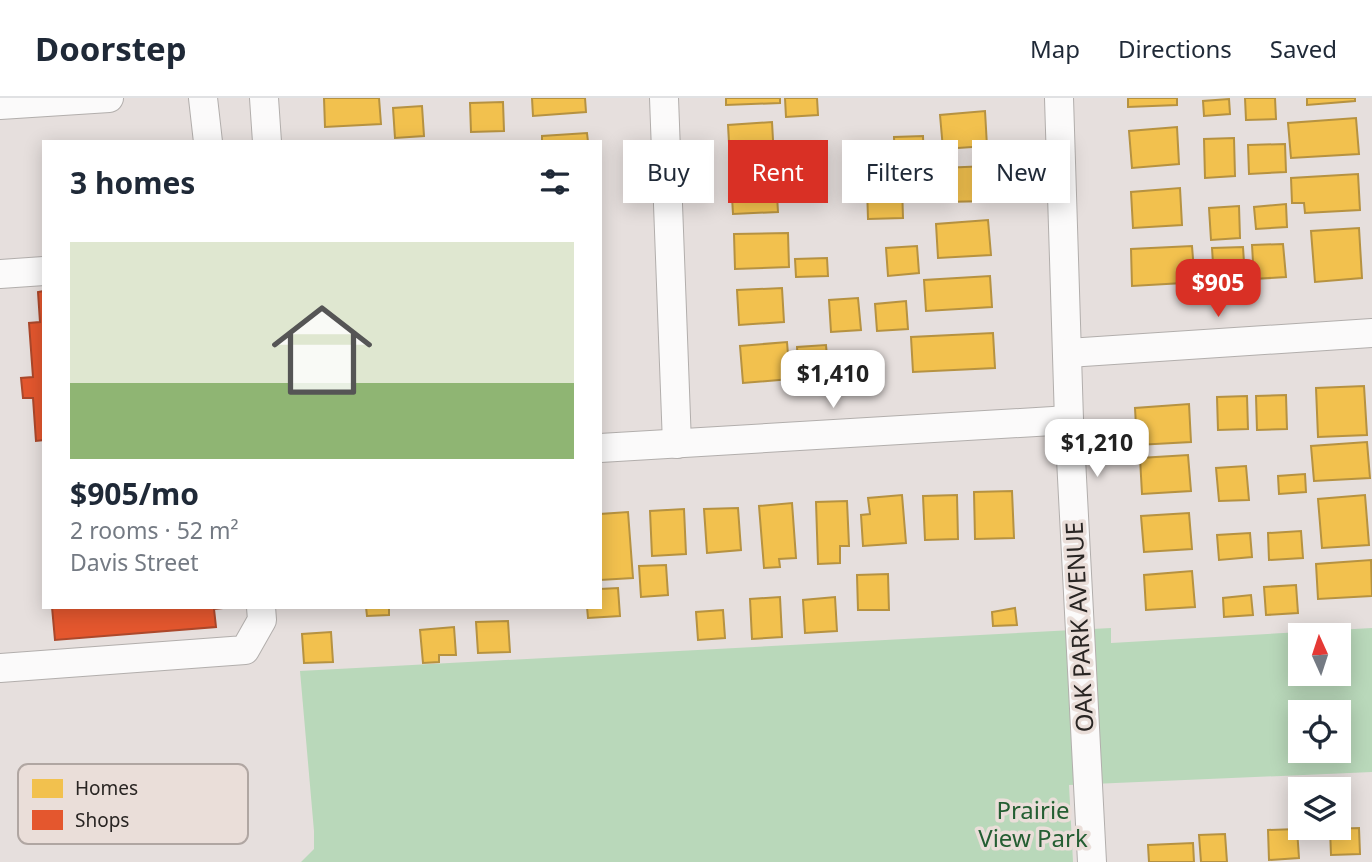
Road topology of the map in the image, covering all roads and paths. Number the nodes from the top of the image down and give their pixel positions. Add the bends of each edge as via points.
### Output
1 (109, 98) edge
2 (203, 98) edge
3 (264, 98) edge
4 (664, 98) edge
5 (1059, 98) edge
6 (0, 105) edge
7 (208, 140) edge
8 (267, 140) edge
9 (42, 271) edge
10 (0, 274) edge
11 (1372, 333) edge
12 (1068, 353) junction
13 (1069, 421) junction
14 (677, 444) junction
15 (602, 449) edge
16 (261, 609) edge
17 (0, 668) edge
18 (1092, 862) edge

1 - 6 street
2 - 7 street
3 - 8 street
4 - 14 street
5 - 12 street, OAK PARK AVENUE
9 - 10 street
11 - 12 street
12 - 13 street, OAK PARK AVENUE
13 - 14 street
13 - 18 street, OAK PARK AVENUE
14 - 15 street
16 - 17 street via 262,620 245,650

